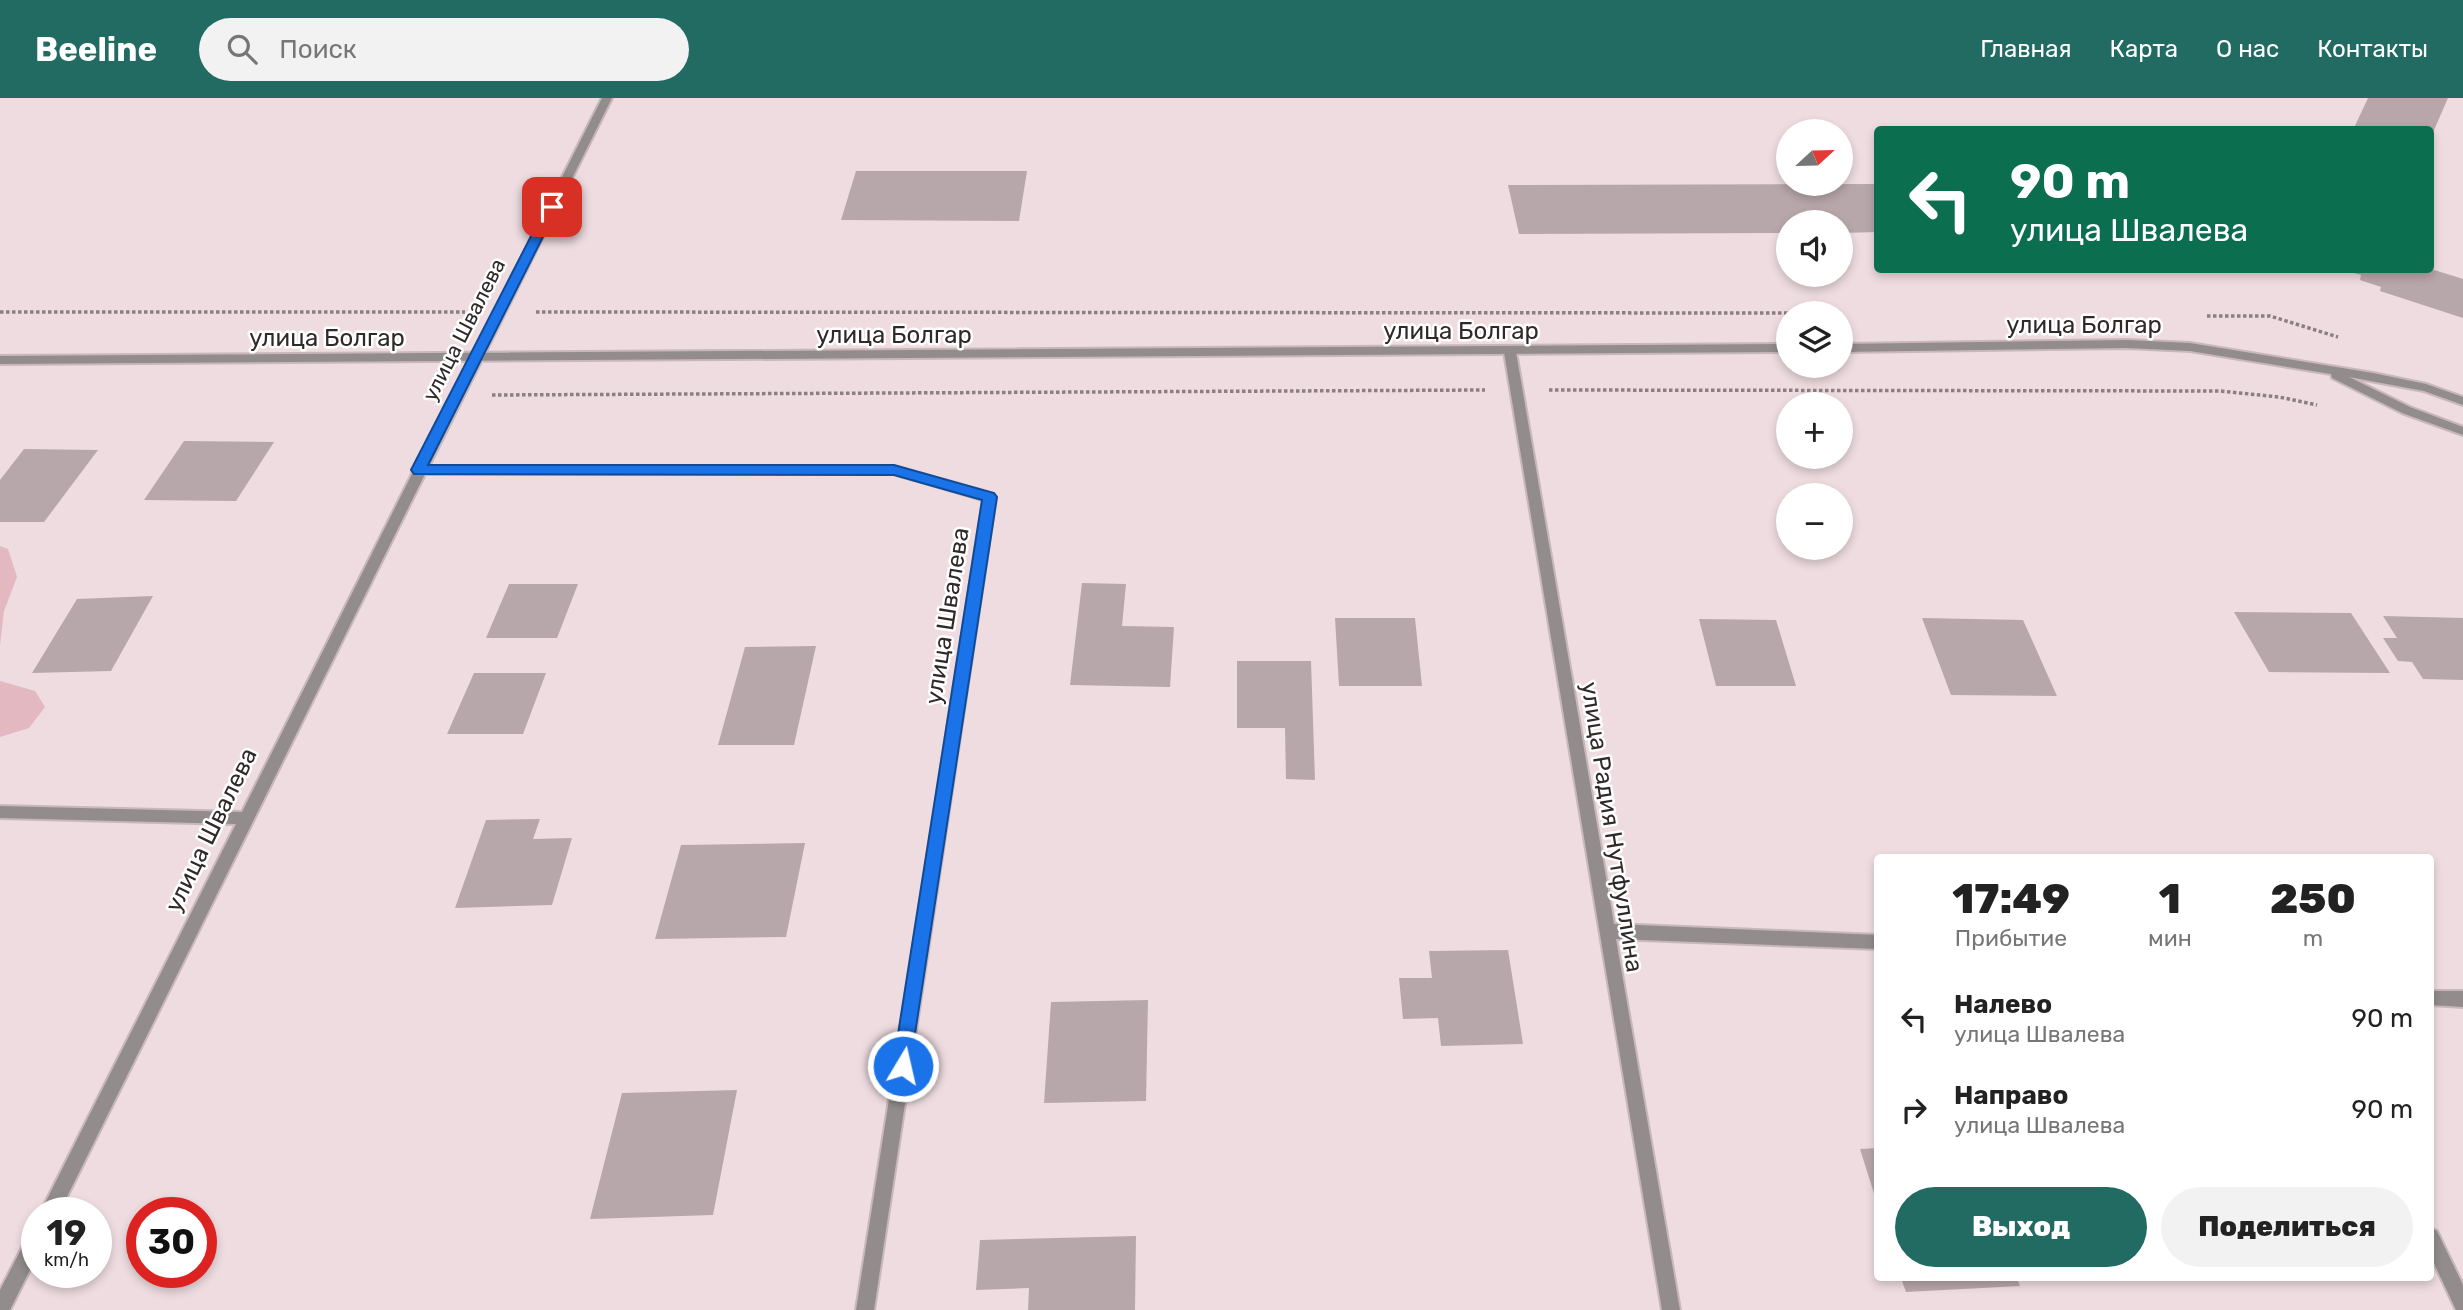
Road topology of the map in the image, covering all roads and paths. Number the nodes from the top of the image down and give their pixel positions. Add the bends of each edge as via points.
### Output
1 (607, 98) edge
2 (0, 312) edge
3 (499, 312) junction
4 (1776, 313) edge
5 (1776, 348) edge
6 (1853, 348) edge
7 (1510, 352) junction
8 (475, 358) junction
9 (0, 360) edge
10 (2326, 370) junction
11 (1516, 390) junction
12 (457, 395) junction
13 (2463, 401) edge
14 (2317, 405) dead end
15 (2463, 431) edge
16 (418, 470) junction
17 (0, 812) edge
18 (245, 818) junction
19 (1606, 931) junction
20 (1874, 942) edge
21 (2434, 998) edge
22 (2463, 999) edge
23 (56, 1197) edge
24 (2434, 1243) edge
25 (21, 1268) edge
26 (2463, 1305) edge
27 (0, 1310) edge
28 (865, 1310) edge
29 (1671, 1310) edge

1 - 3 street, улица Швалева
2 - 3 path
3 - 4 path
3 - 8 street, улица Швалева
5 - 7 street, улица Болгар
6 - 10 street, улица Болгар via 2127,344 2245,354
7 - 8 street, улица Болгар
7 - 11 street, улица Радия Нутфуллина
8 - 9 street, улица Болгар
8 - 12 street, улица Швалева
10 - 13 street, улица Болгар via 2426,387
10 - 15 street, улица Болгар via 2406,410
11 - 12 path
11 - 14 path via 2220,391
11 - 19 street, улица Радия Нутфуллина
12 - 16 street, улица Швалева
16 - 18 street, улица Швалева
16 - 28 street, улица Швалева via 894,470 989,497
17 - 18 street
18 - 23 street, улица Швалева
19 - 20 street
19 - 29 street, улица Радия Нутфуллина
21 - 22 street
24 - 26 street
25 - 27 street

